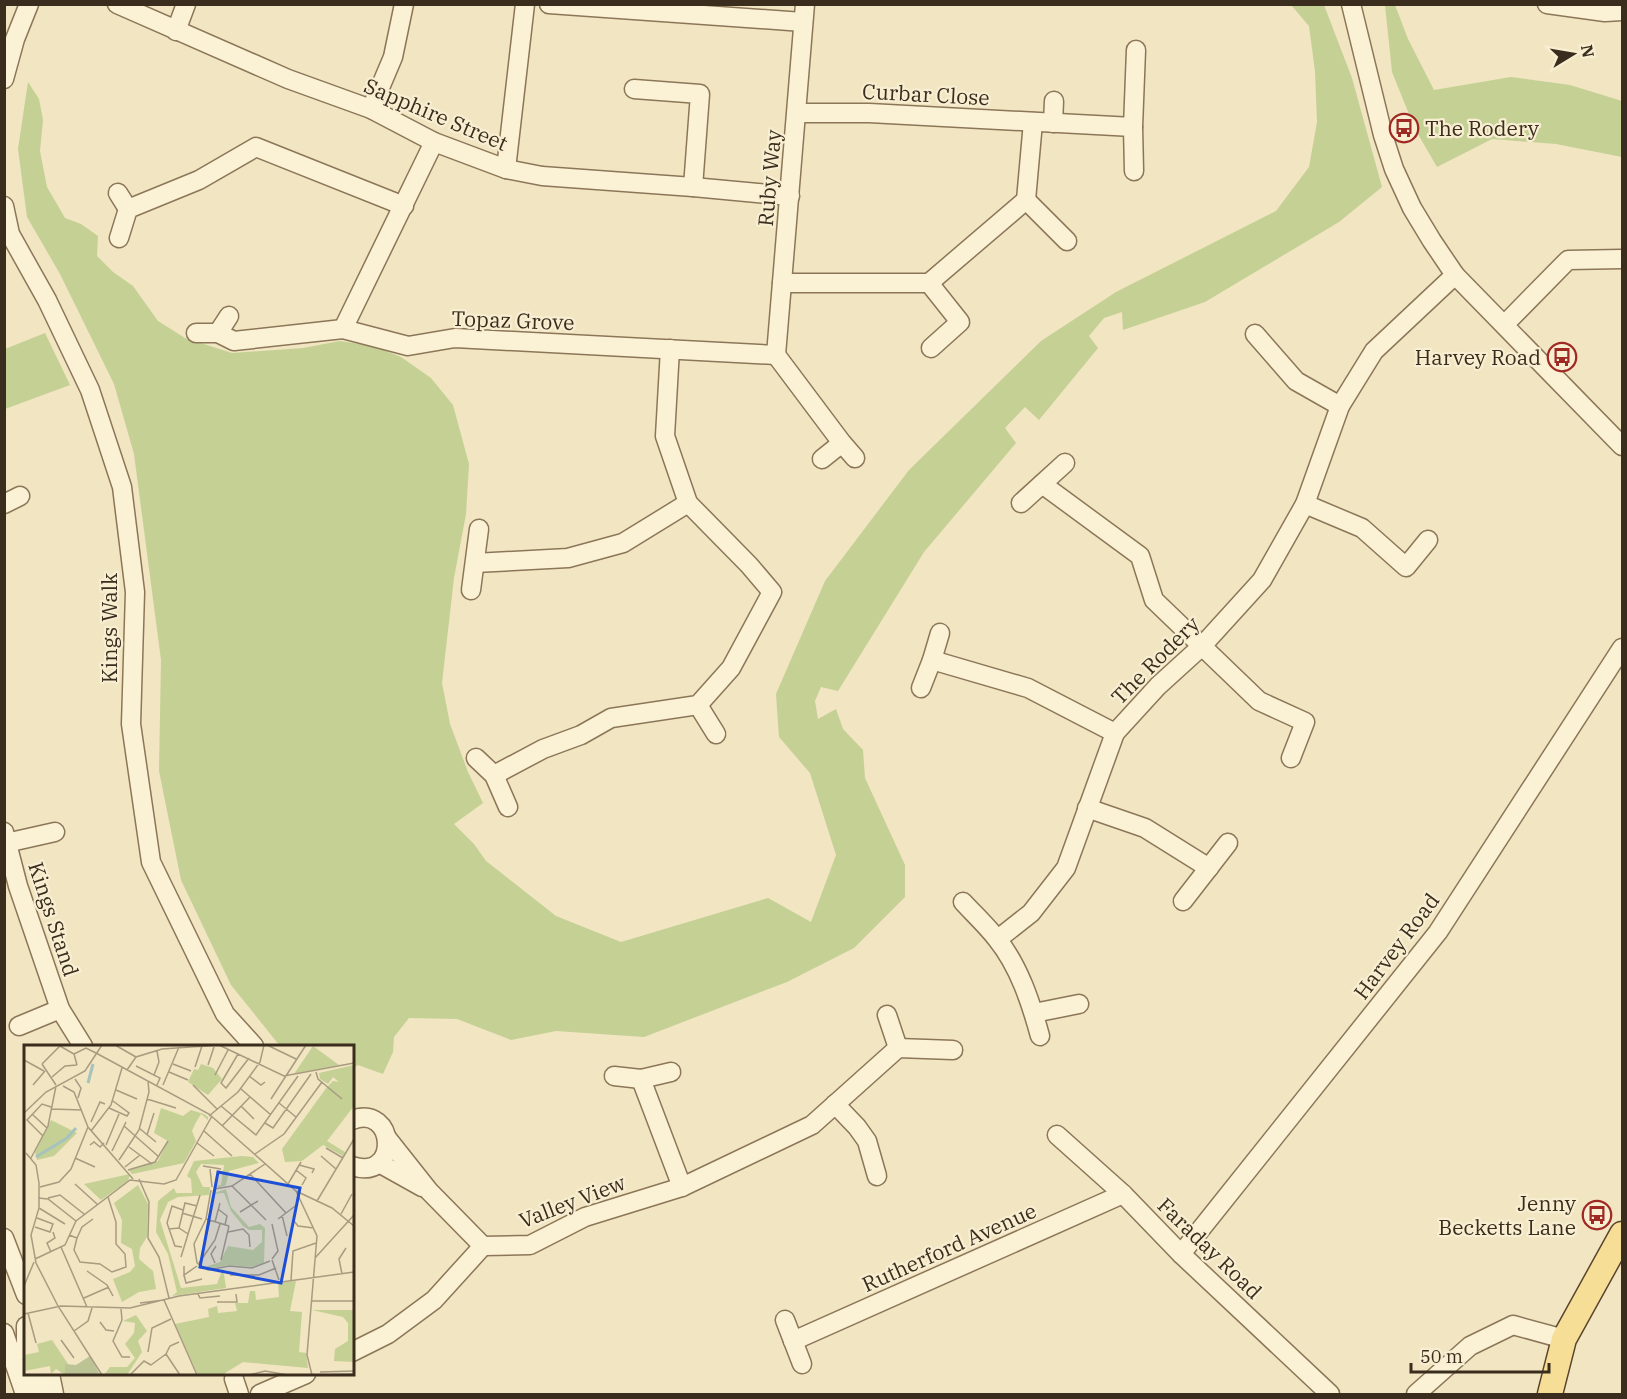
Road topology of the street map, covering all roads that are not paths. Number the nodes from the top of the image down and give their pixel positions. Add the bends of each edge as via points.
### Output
1 (29, 4) edge
2 (117, 4) edge
3 (186, 4) edge
4 (404, 4) edge
5 (525, 4) edge
6 (549, 4) edge
7 (1351, 4) edge
8 (1547, 4) edge
9 (1623, 10) edge
10 (804, 13) edge
11 (176, 31) junction
12 (1136, 50) dead end
13 (4, 79) edge
14 (634, 89) dead end
15 (1054, 101) dead end
16 (371, 109) junction
17 (797, 113) junction
18 (1033, 122) junction
19 (1053, 123) junction
20 (1133, 127) junction
21 (434, 142) junction
22 (506, 169) junction
23 (1134, 171) dead end
24 (693, 187) junction
25 (118, 193) dead end
26 (790, 196) junction
27 (1026, 200) junction
28 (4, 206) edge
29 (404, 206) junction
30 (128, 209) junction
31 (7, 235) edge
32 (119, 238) dead end
33 (1067, 241) dead end
34 (1623, 259) edge
35 (1455, 275) junction
36 (782, 283) junction
37 (928, 283) junction
38 (229, 316) dead end
39 (1505, 324) junction
40 (343, 329) junction
41 (196, 333) dead end
42 (218, 333) junction
43 (1255, 334) dead end
44 (931, 348) dead end
45 (670, 349) junction
46 (776, 355) junction
47 (1340, 406) junction
48 (842, 443) junction
49 (1623, 446) edge
50 (855, 458) dead end
51 (822, 459) dead end
52 (1065, 463) dead end
53 (1042, 484) junction
54 (688, 503) junction
55 (1021, 503) dead end
56 (1305, 504) junction
57 (479, 529) dead end
58 (1428, 540) dead end
59 (475, 563) junction
60 (471, 590) dead end
61 (940, 633) dead end
62 (1202, 646) junction
63 (1623, 648) edge
64 (932, 660) junction
65 (921, 688) dead end
66 (698, 705) junction
67 (1116, 733) junction
68 (716, 734) dead end
69 (476, 758) dead end
70 (1291, 758) dead end
71 (494, 775) junction
72 (508, 807) dead end
73 (1087, 808) junction
74 (55, 832) dead end
75 (5, 838) edge
76 (1228, 843) dead end
77 (1209, 868) junction
78 (1183, 901) dead end
79 (963, 902) dead end
80 (998, 939) junction
81 (1078, 1004) dead end
82 (60, 1009) junction
83 (1034, 1013) junction
84 (887, 1016) dead end
85 (19, 1026) dead end
86 (1040, 1036) dead end
87 (82, 1045) edge
88 (252, 1045) edge
89 (898, 1048) junction
90 (953, 1050) dead end
91 (671, 1072) dead end
92 (614, 1076) dead end
93 (641, 1079) junction
94 (835, 1104) junction
95 (354, 1120) edge
96 (1057, 1135) dead end
97 (387, 1138) junction
98 (379, 1163) junction
99 (355, 1170) edge
100 (878, 1176) dead end
101 (682, 1187) junction
102 (429, 1191) junction
103 (1123, 1194) junction
104 (1623, 1234) edge
105 (4, 1238) edge
106 (483, 1246) junction
107 (1181, 1254) junction
108 (24, 1290) edge
109 (785, 1320) dead end
110 (24, 1330) edge
111 (1564, 1339) junction
112 (793, 1341) junction
113 (17, 1344) edge
114 (354, 1351) edge
115 (802, 1364) dead end
116 (33, 1375) edge
117 (50, 1375) edge
118 (304, 1375) edge
119 (25, 1395) edge
120 (39, 1395) edge
121 (54, 1395) edge
122 (260, 1395) edge
123 (1330, 1395) edge
124 (1416, 1395) edge
125 (1550, 1395) edge

1 - 13 street
2 - 11 street, Sapphire Street
3 - 11 street
4 - 16 street via 393,57
5 - 22 street
6 - 10 street
7 - 35 street via 1383,135 1400,185
8 - 9 street via 1605,12
10 - 17 street, Ruby Way
11 - 16 street, Sapphire Street
12 - 20 street
14 - 24 street via 700,94
15 - 19 street
16 - 21 street, Sapphire Street
17 - 18 street, Curbar Close
17 - 26 street, Ruby Way
18 - 19 street, Curbar Close
18 - 27 street
19 - 20 street, Curbar Close
20 - 23 street
21 - 22 street, Sapphire Street
21 - 29 street
22 - 24 street, Sapphire Street via 542,176
24 - 26 street, Sapphire Street
25 - 30 street
26 - 36 street, Ruby Way
27 - 33 street
27 - 37 street
28 - 31 street, Kings Walk
29 - 30 street via 256,147 199,180
29 - 40 street
30 - 32 street
31 - 88 street, Kings Walk via 47,300 90,390 122,487 135,592 130,724 151,862 225,1014
34 - 39 street via 1568,260
35 - 39 street
35 - 47 street, The Rodery via 1374,351
36 - 37 street
36 - 46 street, Ruby Way
37 - 44 street via 960,322
38 - 42 street
39 - 49 street
40 - 42 street, Topaz Grove via 234,341
40 - 45 street, Topaz Grove via 408,346 455,338
41 - 42 street, Topaz Grove
43 - 47 street via 1296,381
45 - 46 street, Topaz Grove
45 - 54 street via 665,436
46 - 48 street
47 - 56 street, The Rodery
48 - 50 street
48 - 51 street
52 - 53 street
53 - 55 street
53 - 62 street via 1140,556 1154,600
54 - 59 street via 623,543 568,558
54 - 66 street via 772,592 731,668
56 - 58 street via 1362,528 1406,567
56 - 62 street, The Rodery via 1262,580
57 - 59 street
59 - 60 street
61 - 64 street
62 - 67 street, The Rodery via 1158,686
62 - 70 street via 1259,701 1305,722
63 - 107 street, Harvey Road via 1438,932
64 - 65 street
64 - 67 street via 1029,688
66 - 68 street
66 - 71 street via 610,718
67 - 73 street, The Rodery
69 - 71 street
71 - 72 street
73 - 77 street via 1145,828
73 - 80 street, The Rodery via 1066,868 1031,913
74 - 75 street, Kings Stand
75 - 82 street, Kings Stand
76 - 77 street
77 - 78 street
79 - 80 street
80 - 83 street
81 - 83 street
82 - 85 street, Kings Stand
82 - 87 street, Kings Stand
83 - 86 street
84 - 89 street
89 - 90 street
89 - 94 street, Valley View
91 - 93 street
92 - 93 street
93 - 101 street
94 - 100 street via 867,1141
94 - 101 street, Valley View via 812,1125
95 - 97 street via 369,1118 380,1124
96 - 103 street, Faraday Road
97 - 98 street via 385,1156
97 - 102 street
98 - 99 street
98 - 102 street
101 - 106 street, Valley View via 585,1216 530,1245
102 - 106 street
103 - 107 street, Faraday Road
103 - 112 street, Rutherford Avenue
104 - 111 main road
105 - 108 street
106 - 114 street via 434,1300 388,1334
107 - 123 street, Faraday Road
109 - 112 street
110 - 113 street
111 - 124 street via 1513,1325 1470,1346
111 - 125 main road
112 - 115 street
113 - 119 street
116 - 120 street
117 - 121 street
118 - 122 street

